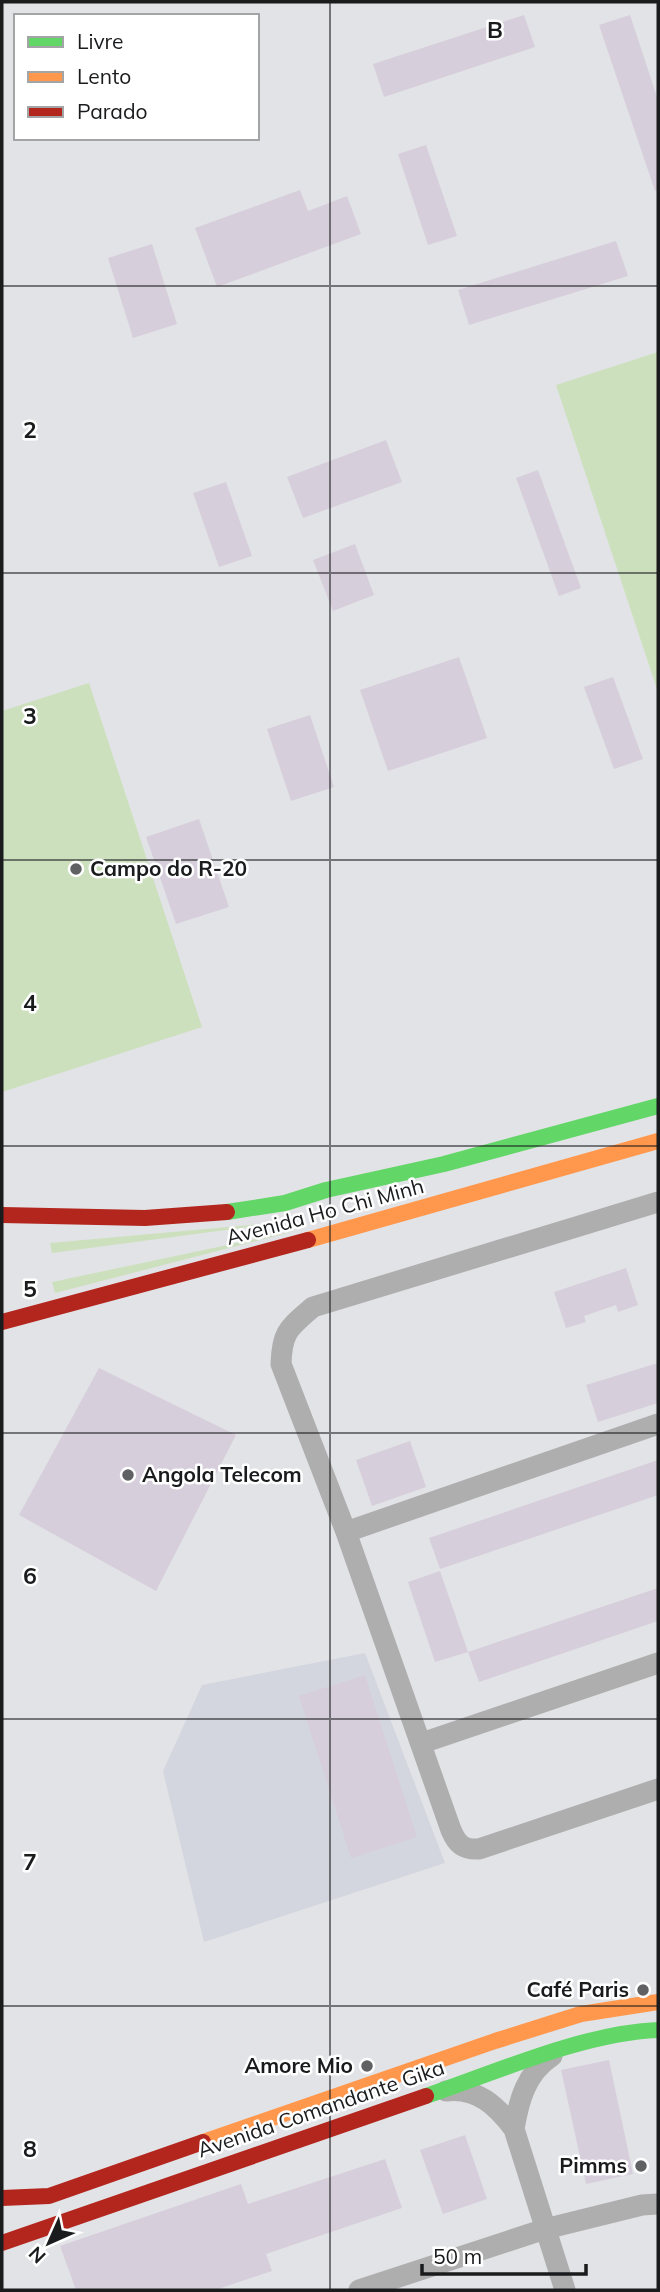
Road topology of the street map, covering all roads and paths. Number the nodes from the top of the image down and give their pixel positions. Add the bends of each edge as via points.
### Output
1 (658, 1106) edge
2 (658, 1141) edge
3 (658, 1202) edge
4 (2, 1215) edge
5 (2, 1322) edge
6 (658, 1424) edge
7 (346, 1532) junction
8 (658, 1663) edge
9 (422, 1743) junction
10 (658, 1788) edge
11 (658, 2002) edge
12 (658, 2029) edge
13 (563, 2049) junction
14 (427, 2094) junction
15 (514, 2129) junction
16 (2, 2198) edge
17 (658, 2204) edge
18 (545, 2229) junction
19 (2, 2243) edge
20 (359, 2290) edge
21 (565, 2290) edge

1 - 4 street, Avenida Ho Chi Minh via 277,1205 145,1218
2 - 5 street, Avenida Ho Chi Minh
3 - 7 street via 313,1307 293,1324 282,1342 281,1364
6 - 7 street
7 - 9 street
8 - 9 street
9 - 10 street via 455,1838 469,1849
11 - 16 street, Avenida Comandante Gika via 581,2014 495,2041 49,2196
12 - 13 street, Avenida Comandante Gika
13 - 14 street, Avenida Comandante Gika
13 - 15 street via 538,2064 518,2103
14 - 15 street via 456,2090 480,2096 498,2107
14 - 19 street, Avenida Comandante Gika
15 - 18 street
17 - 18 street
18 - 20 street
18 - 21 street

